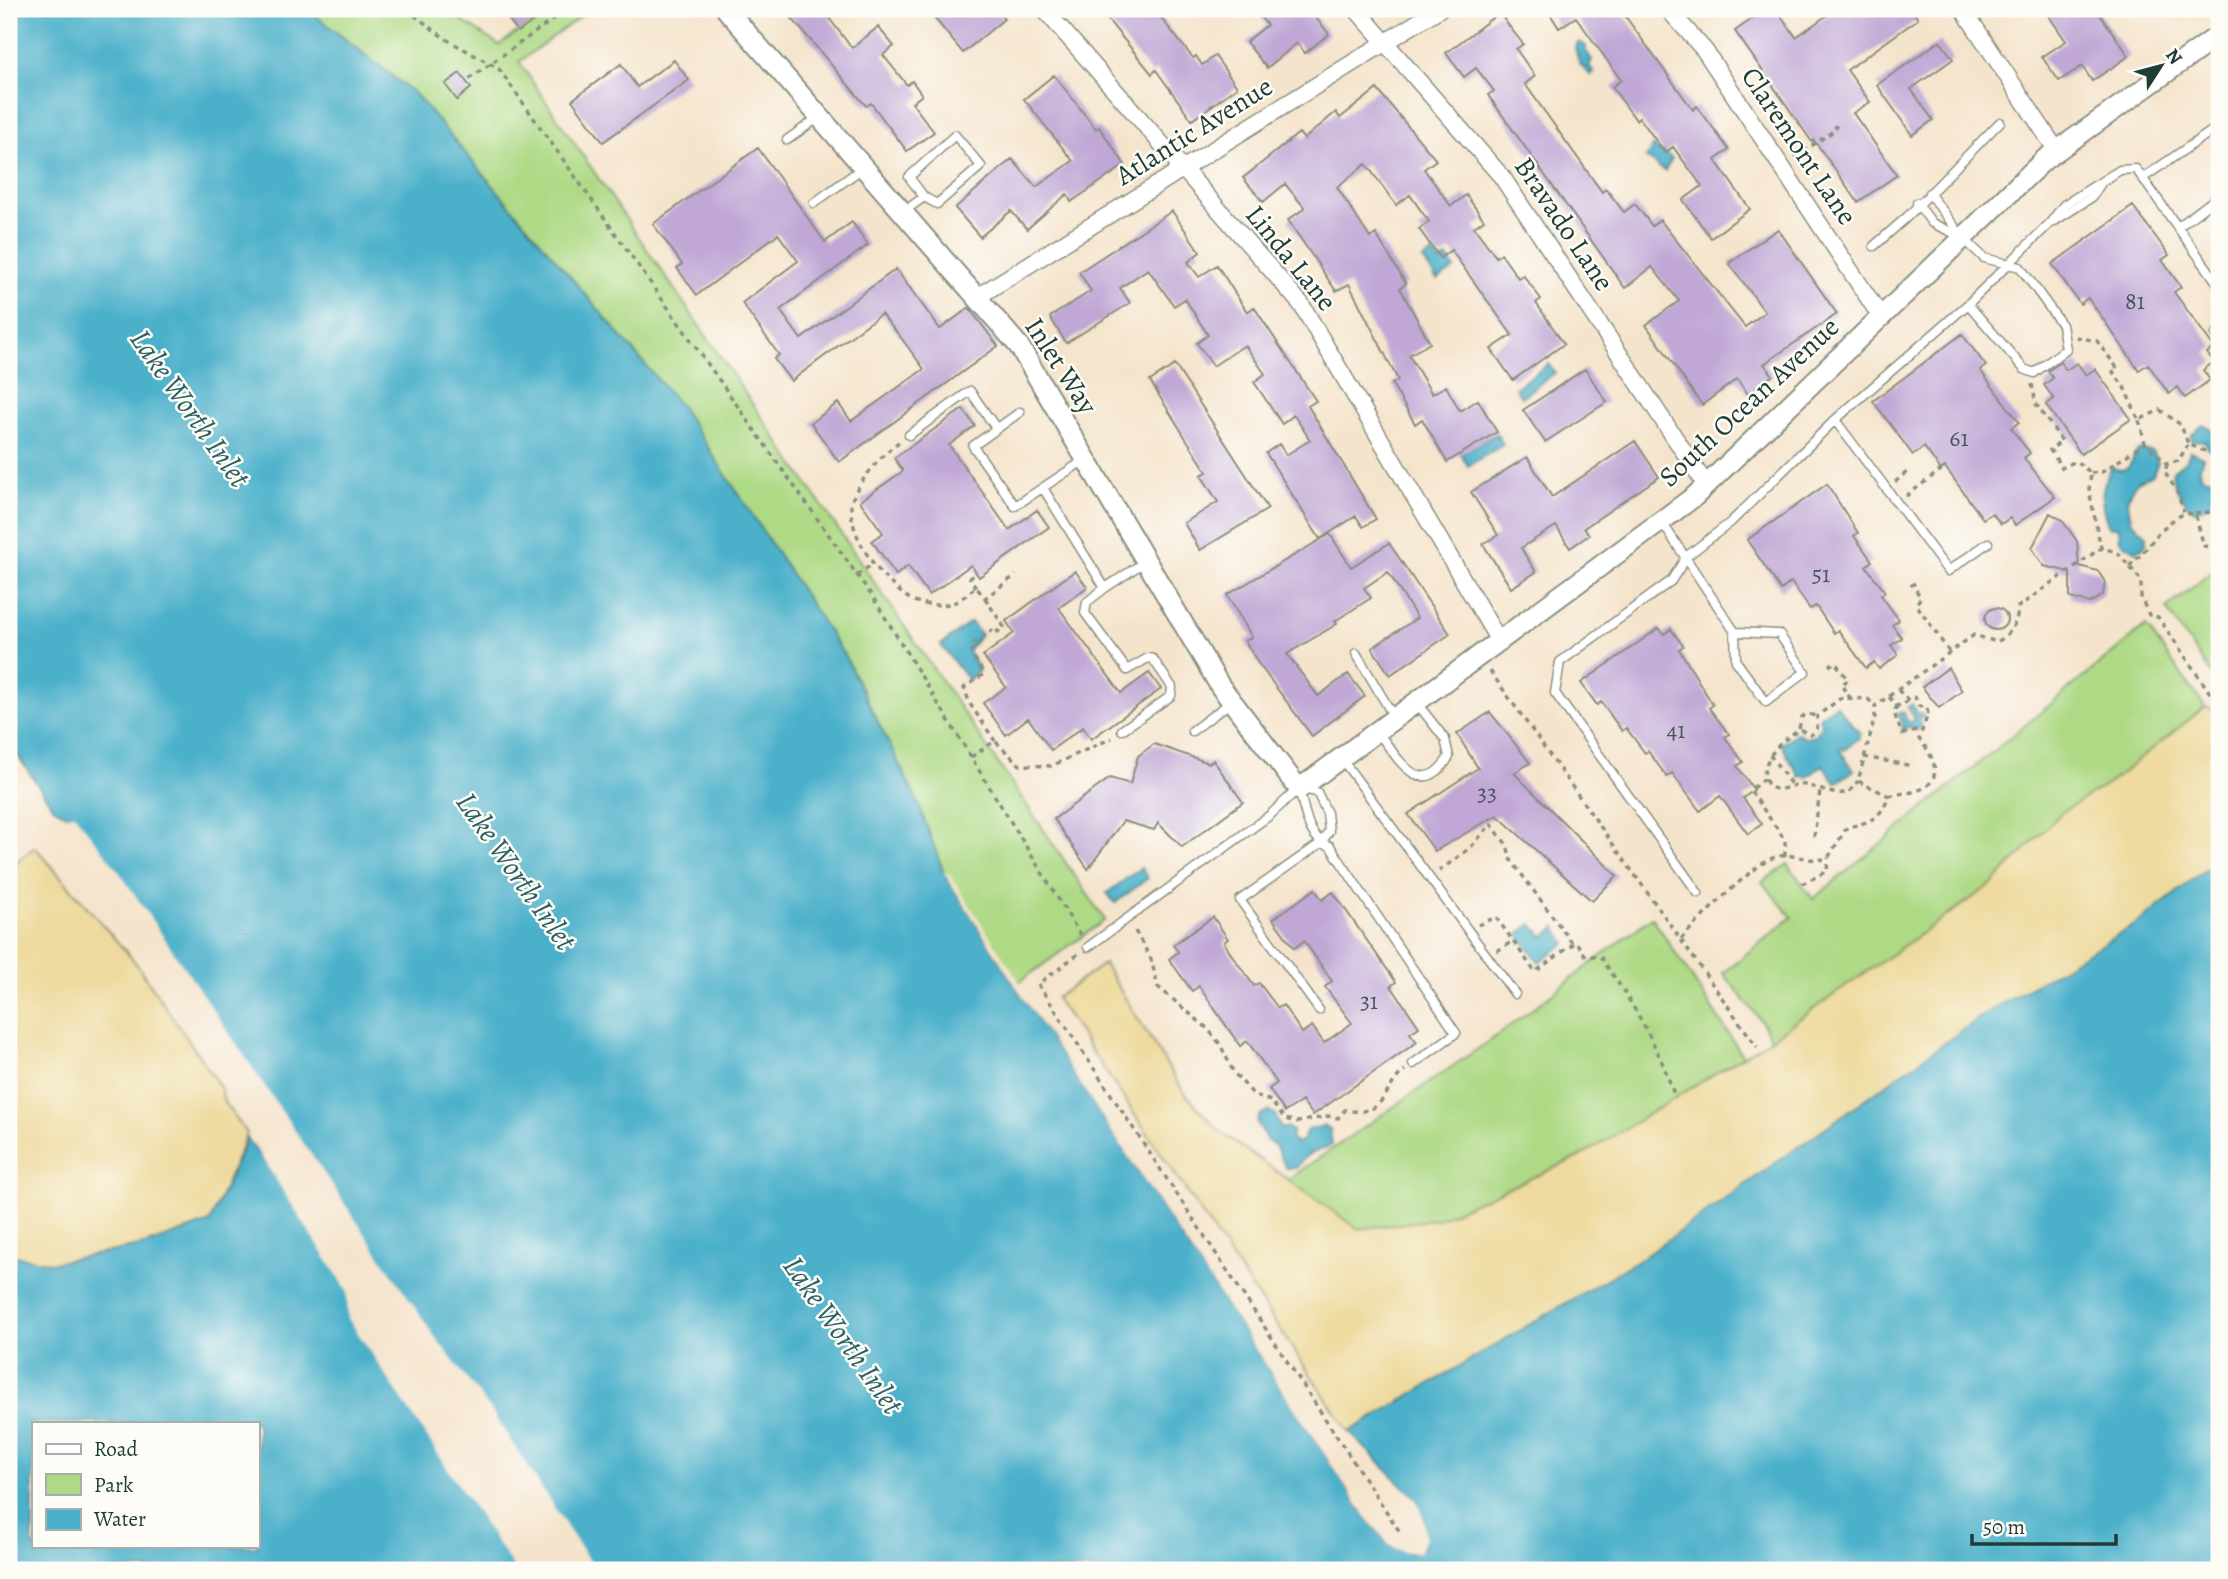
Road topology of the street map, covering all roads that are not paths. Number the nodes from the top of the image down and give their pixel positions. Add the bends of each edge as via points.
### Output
1 (726, 9) edge
2 (1044, 9) edge
3 (1356, 9) edge
4 (1439, 9) edge
5 (1668, 9) edge
6 (1963, 9) edge
7 (2219, 35) edge
8 (1385, 42) junction
9 (820, 117) junction
10 (2000, 122) dead end
11 (2219, 126) edge
12 (787, 140) dead end
13 (2057, 151) junction
14 (864, 167) junction
15 (1183, 169) junction
16 (2143, 178) junction
17 (1929, 192) junction
18 (2219, 196) edge
19 (924, 197) junction
20 (814, 203) dead end
21 (1917, 204) junction
22 (903, 212) junction
23 (2178, 227) junction
24 (1962, 237) junction
25 (1874, 246) dead end
26 (2007, 263) junction
27 (2219, 285) edge
28 (978, 298) junction
29 (1968, 304) junction
30 (1881, 317) junction
31 (1020, 412) dead end
32 (1835, 419) junction
33 (996, 428) junction
34 (909, 435) road end
35 (1086, 458) junction
36 (1706, 485) junction
37 (1043, 488) junction
38 (1661, 521) junction
39 (1988, 543) dead end
40 (1687, 556) junction
41 (1146, 561) junction
42 (1105, 588) junction
43 (1735, 632) junction
44 (1499, 641) junction
45 (1356, 653) dead end
46 (1415, 700) junction
47 (1231, 702) junction
48 (1394, 717) junction
49 (1122, 730) road end
50 (1192, 731) dead end
51 (1377, 731) junction
52 (1341, 758) junction
53 (1299, 789) junction
54 (1321, 843) junction
55 (1699, 893) dead end
56 (1088, 947) road end
57 (1515, 994) dead end
58 (1319, 1010) dead end
59 (1413, 1064) road end

1 - 9 street, Inlet Way
2 - 15 street, Linda Lane
3 - 8 street, Bravado Lane
4 - 8 street, Atlantic Avenue
5 - 30 street, Claremont Lane via 1705,51
6 - 13 street
7 - 13 street, South Ocean Avenue
8 - 15 street, Atlantic Avenue
8 - 36 street, Bravado Lane via 1502,177
9 - 12 lane
9 - 14 street, Inlet Way
10 - 17 lane
11 - 16 lane
13 - 24 street, South Ocean Avenue
14 - 20 lane
14 - 22 street, Inlet Way
15 - 28 street, Atlantic Avenue
15 - 44 street, Linda Lane via 1301,304
16 - 23 lane
16 - 26 lane via 2136,169 2120,170 2101,183 2092,197 2050,223
17 - 21 lane
17 - 24 lane
18 - 23 lane
19 - 19 lane via 937,204 981,166 955,135 909,177
19 - 22 lane
21 - 24 lane via 1932,223
21 - 25 lane
22 - 28 street, Inlet Way
23 - 27 lane
24 - 26 lane via 1984,258
24 - 30 street, South Ocean Avenue
26 - 29 lane
26 - 29 lane via 2020,267 2062,325 2066,349 2034,373 2024,369
28 - 35 street, Inlet Way via 1019,346
29 - 32 lane
30 - 36 street, South Ocean Avenue
31 - 33 lane
32 - 39 lane via 1948,571
32 - 40 lane via 1731,522
33 - 34 lane via 970,391
33 - 37 lane via 973,450 1010,502 1020,504
35 - 37 lane
35 - 41 street, Inlet Way
36 - 38 street, South Ocean Avenue
37 - 42 lane
38 - 40 lane
38 - 44 street, South Ocean Avenue
40 - 43 lane
40 - 55 lane via 1671,581 1560,662 1555,694
41 - 42 lane
41 - 47 street, Inlet Way
42 - 49 lane via 1087,602 1085,613 1127,670 1153,659 1173,692
43 - 43 lane via 1736,661 1766,702 1805,672 1779,634
44 - 46 street, South Ocean Avenue
45 - 48 lane
46 - 48 street, South Ocean Avenue
46 - 51 lane via 1445,739 1449,757 1438,774 1410,773
47 - 50 lane
47 - 53 street, Inlet Way
48 - 51 street, South Ocean Avenue
51 - 52 street, South Ocean Avenue
52 - 53 street, South Ocean Avenue
52 - 57 lane
53 - 54 lane via 1312,832
53 - 54 lane via 1317,792 1327,813 1329,831
53 - 56 lane
54 - 58 lane via 1240,900
54 - 59 lane via 1330,846 1456,1033

